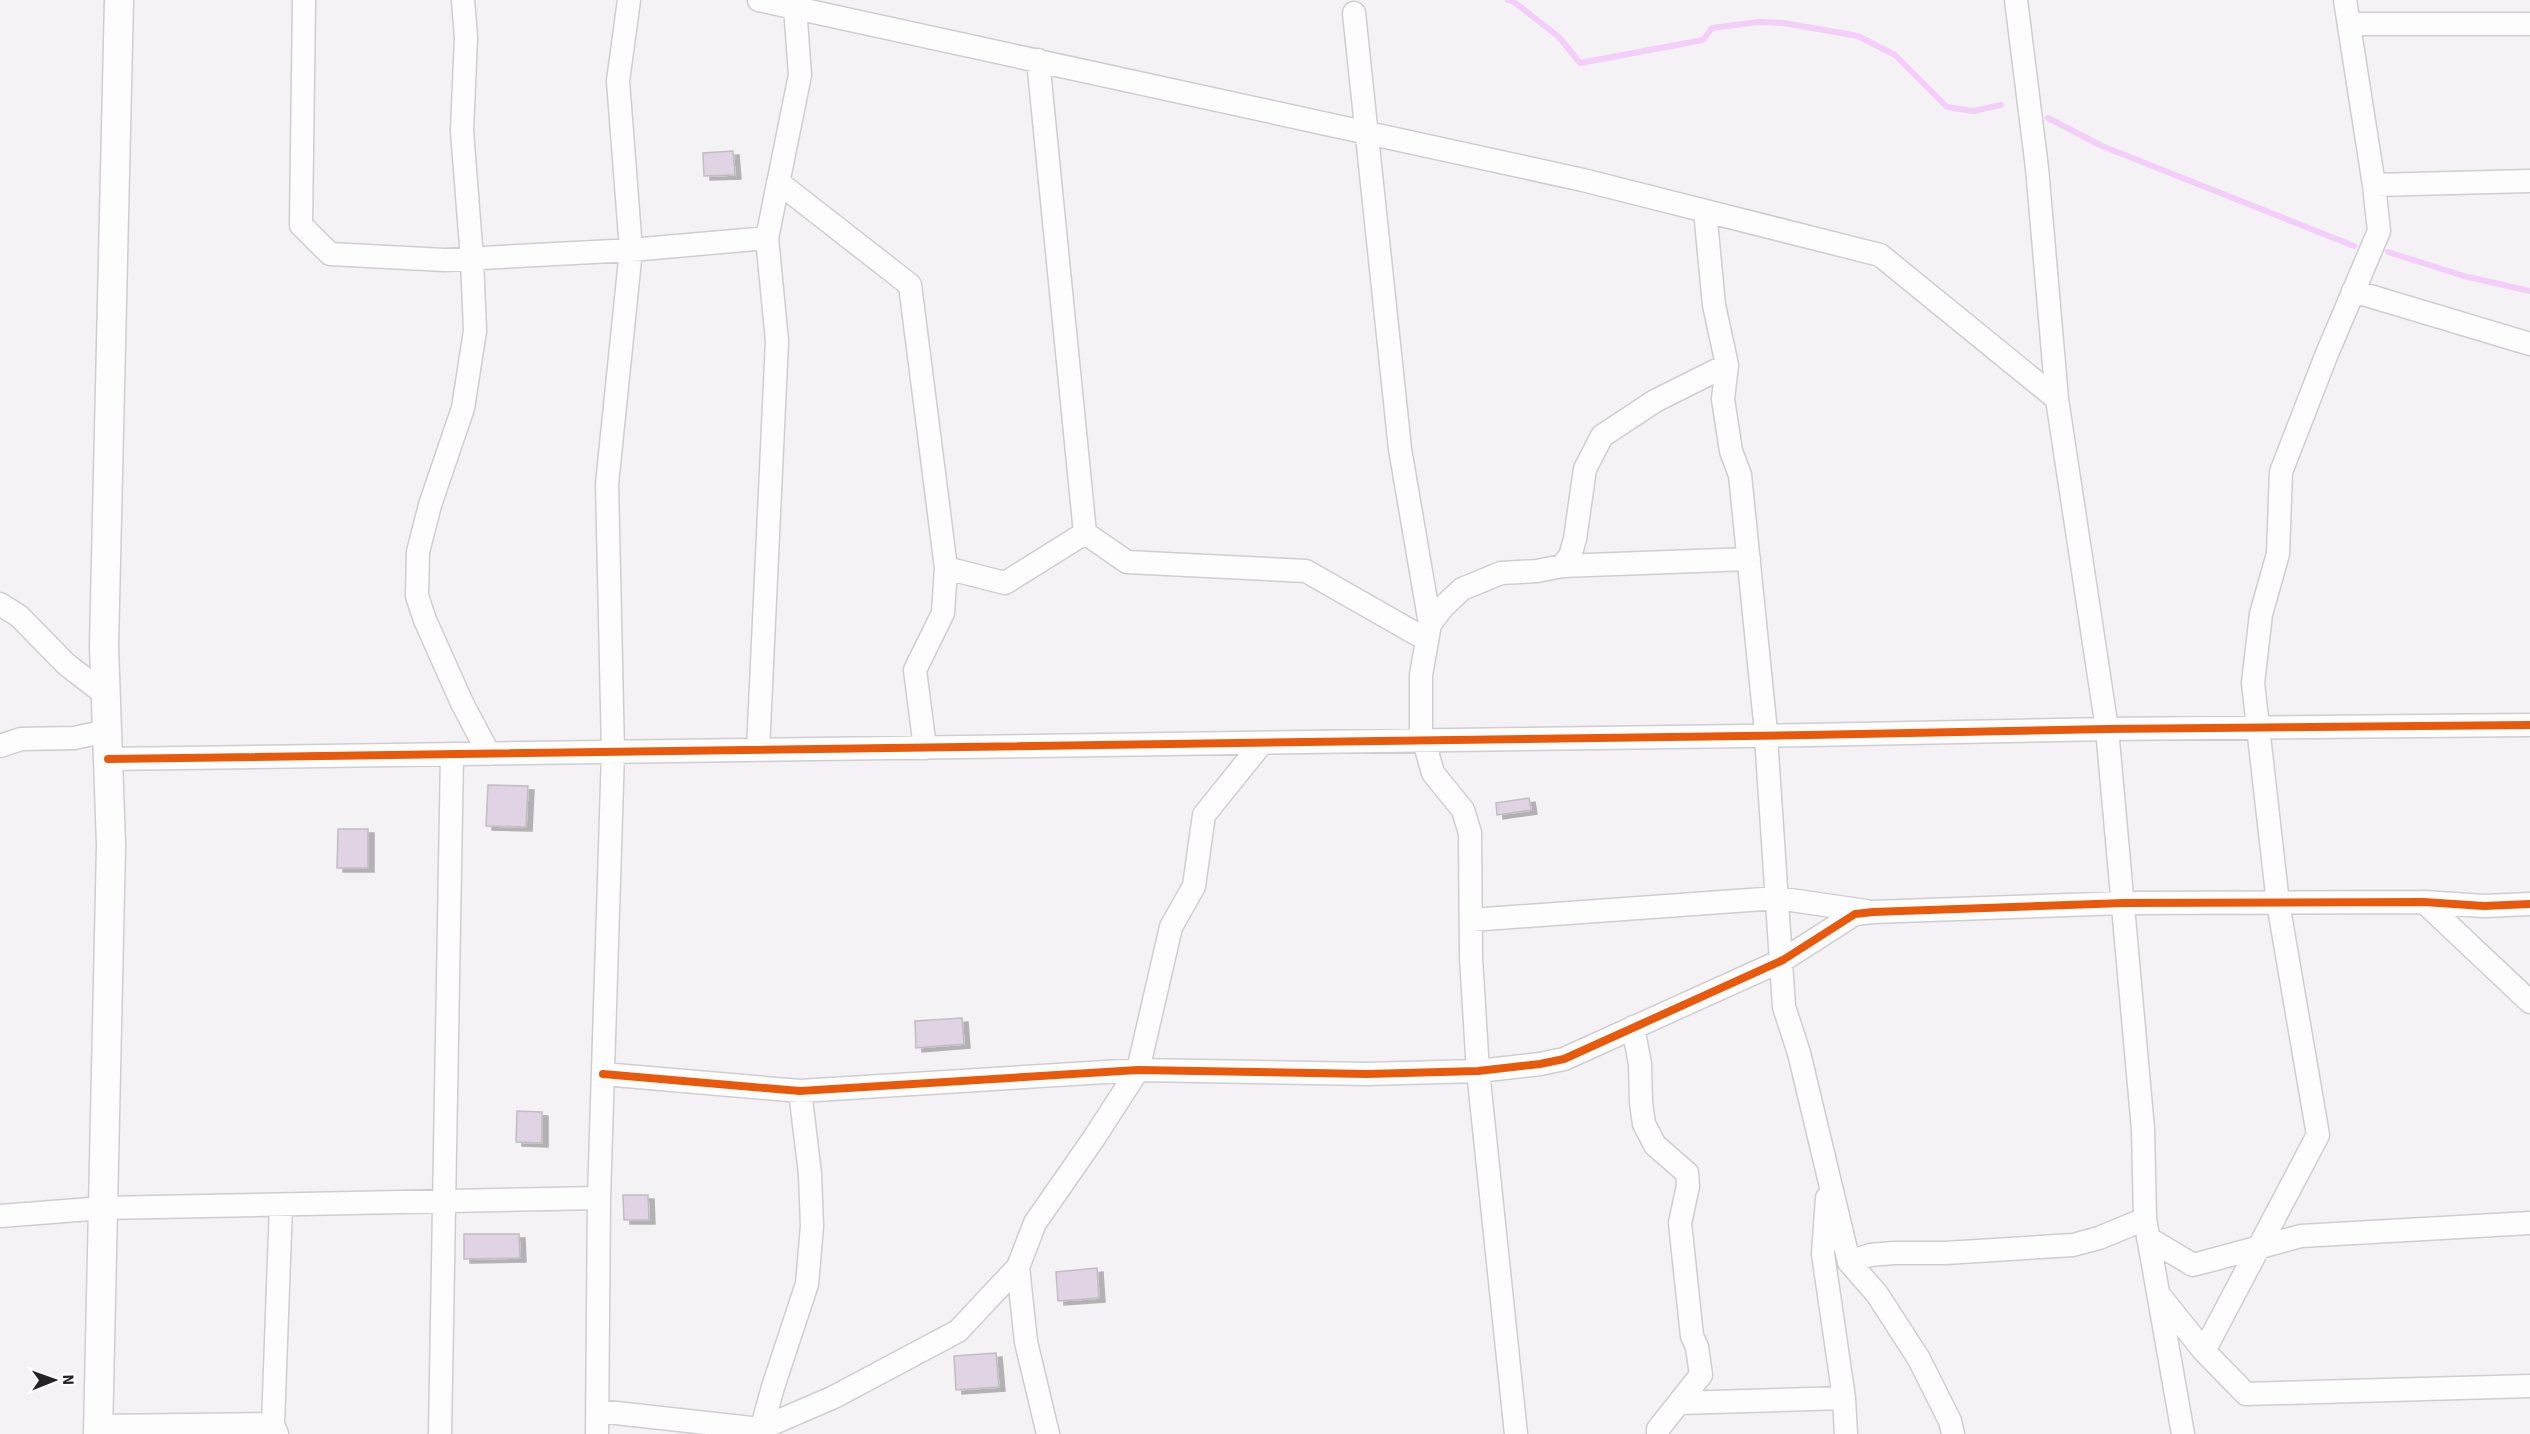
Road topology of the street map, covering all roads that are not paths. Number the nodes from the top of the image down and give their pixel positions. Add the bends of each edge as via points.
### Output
1 (119, 0) edge
2 (304, 0) edge
3 (464, 0) edge
4 (629, 0) edge
5 (759, 0) edge
6 (2016, 0) edge
7 (2345, 0) edge
8 (795, 7) junction
9 (1354, 13) dead end
10 (2349, 24) junction
11 (2530, 24) edge
12 (1038, 60) junction
13 (1367, 132) junction
14 (2530, 181) edge
15 (778, 182) junction
16 (2374, 185) junction
17 (1705, 211) junction
18 (767, 238) junction
19 (631, 250) junction
20 (472, 259) junction
21 (2353, 291) junction
22 (2530, 344) edge
23 (1726, 365) junction
24 (2057, 399) junction
25 (1085, 533) junction
26 (1749, 559) junction
27 (1562, 566) junction
28 (946, 568) junction
29 (0, 604) edge
30 (1428, 632) junction
31 (106, 695) junction
32 (2530, 725) edge
33 (2256, 727) junction
34 (2108, 729) junction
35 (107, 731) junction
36 (1766, 736) junction
37 (1424, 741) junction
38 (1262, 743) junction
39 (0, 746) edge
40 (925, 748) junction
41 (758, 750) junction
42 (613, 752) junction
43 (452, 754) junction
44 (489, 754) junction
45 (108, 759) junction
46 (1778, 898) junction
47 (2424, 902) junction
48 (2124, 903) junction
49 (2278, 903) junction
50 (2530, 904) edge
51 (1873, 912) junction
52 (1471, 920) junction
53 (1783, 960) junction
54 (2530, 1002) edge
55 (1633, 1027) junction
56 (1138, 1070) junction
57 (1478, 1071) junction
58 (603, 1074) junction
59 (800, 1091) junction
60 (1828, 1179) junction
61 (599, 1198) junction
62 (444, 1202) junction
63 (281, 1205) junction
64 (103, 1208) junction
65 (0, 1215) edge
66 (2530, 1224) edge
67 (2146, 1229) junction
68 (2260, 1247) junction
69 (1849, 1262) junction
70 (1018, 1267) junction
71 (2158, 1294) junction
72 (2204, 1351) junction
73 (2530, 1386) edge
74 (1844, 1398) junction
75 (1679, 1403) junction
76 (598, 1410) junction
77 (275, 1429) edge
78 (98, 1430) edge
79 (760, 1431) edge
80 (440, 1434) edge
81 (597, 1434) edge
82 (1048, 1434) edge
83 (1516, 1434) edge
84 (1658, 1434) edge
85 (1846, 1434) edge
86 (1953, 1434) edge
87 (2183, 1434) edge

1 - 31 street
2 - 20 street via 301,225 330,254
3 - 20 street via 462,131
4 - 19 street via 618,81
5 - 8 street
6 - 24 street via 2037,168
7 - 10 street
8 - 12 street
8 - 15 street via 800,75
9 - 13 street
10 - 11 street
10 - 16 street
12 - 13 street
12 - 25 street
13 - 17 street
13 - 30 street via 1400,449
14 - 16 street
15 - 18 street
15 - 28 street via 910,285
16 - 21 street via 2379,231
17 - 23 street via 1714,305
17 - 24 street via 1880,255
18 - 19 street
18 - 41 street via 777,341
19 - 20 street
19 - 42 street via 607,484
20 - 44 street via 475,331 463,408 430,505 421,543 417,596 462,703
21 - 22 street
21 - 33 street via 2281,472 2278,554 2261,614 2253,683
23 - 26 street via 1724,399 1731,451 1740,475
23 - 27 street via 1655,401 1602,436 1585,469 1575,539
24 - 34 street
25 - 28 street via 1005,583
25 - 30 street via 1127,562 1306,571
26 - 27 street
26 - 36 street
27 - 30 street via 1501,573 1462,589
28 - 40 street via 943,613 915,670
29 - 31 street
30 - 37 street via 1421,675
31 - 35 street
32 - 33 street
33 - 34 street
33 - 49 street
34 - 36 street
34 - 48 street
35 - 39 street via 74,738 21,739
35 - 45 street
36 - 37 street
36 - 46 street
37 - 38 street
37 - 52 street via 1433,773 1463,810 1470,833
38 - 40 street
38 - 56 street via 1204,815 1194,886 1171,927
40 - 41 street
41 - 42 street
42 - 44 street
42 - 58 street
43 - 44 street
43 - 45 street
43 - 62 street
45 - 64 street via 111,844
46 - 51 street
46 - 52 street
46 - 53 street
47 - 49 street
47 - 50 street
47 - 54 street
48 - 49 street
48 - 51 street
48 - 67 street via 2143,1129
49 - 68 street via 2318,1135
51 - 53 street via 1845,920
52 - 57 street
53 - 55 street
53 - 60 street via 1784,1007 1799,1053
55 - 57 street via 1564,1059
55 - 75 street via 1644,1124 1655,1145 1687,1173 1680,1223 1692,1336 1701,1375
56 - 57 street via 1367,1074
56 - 59 street
56 - 70 street via 1035,1223
57 - 83 street
58 - 59 street
58 - 61 street
59 - 79 street via 812,1226 807,1284
60 - 69 street
60 - 74 street via 1822,1254
61 - 62 street
61 - 76 street
62 - 63 street
62 - 80 street
63 - 64 street
63 - 77 street
64 - 65 street
64 - 78 street
66 - 68 street via 2301,1236
67 - 68 street via 2193,1265
67 - 69 street via 2073,1245 1894,1253
67 - 71 street
68 - 72 street
69 - 86 street via 1877,1294 1919,1359
70 - 79 street via 958,1331 834,1397
70 - 82 street via 1026,1342
71 - 72 street
71 - 87 street
72 - 73 street via 2247,1394
74 - 75 street
74 - 85 street
75 - 84 street
76 - 79 street
76 - 81 street
77 - 78 street

